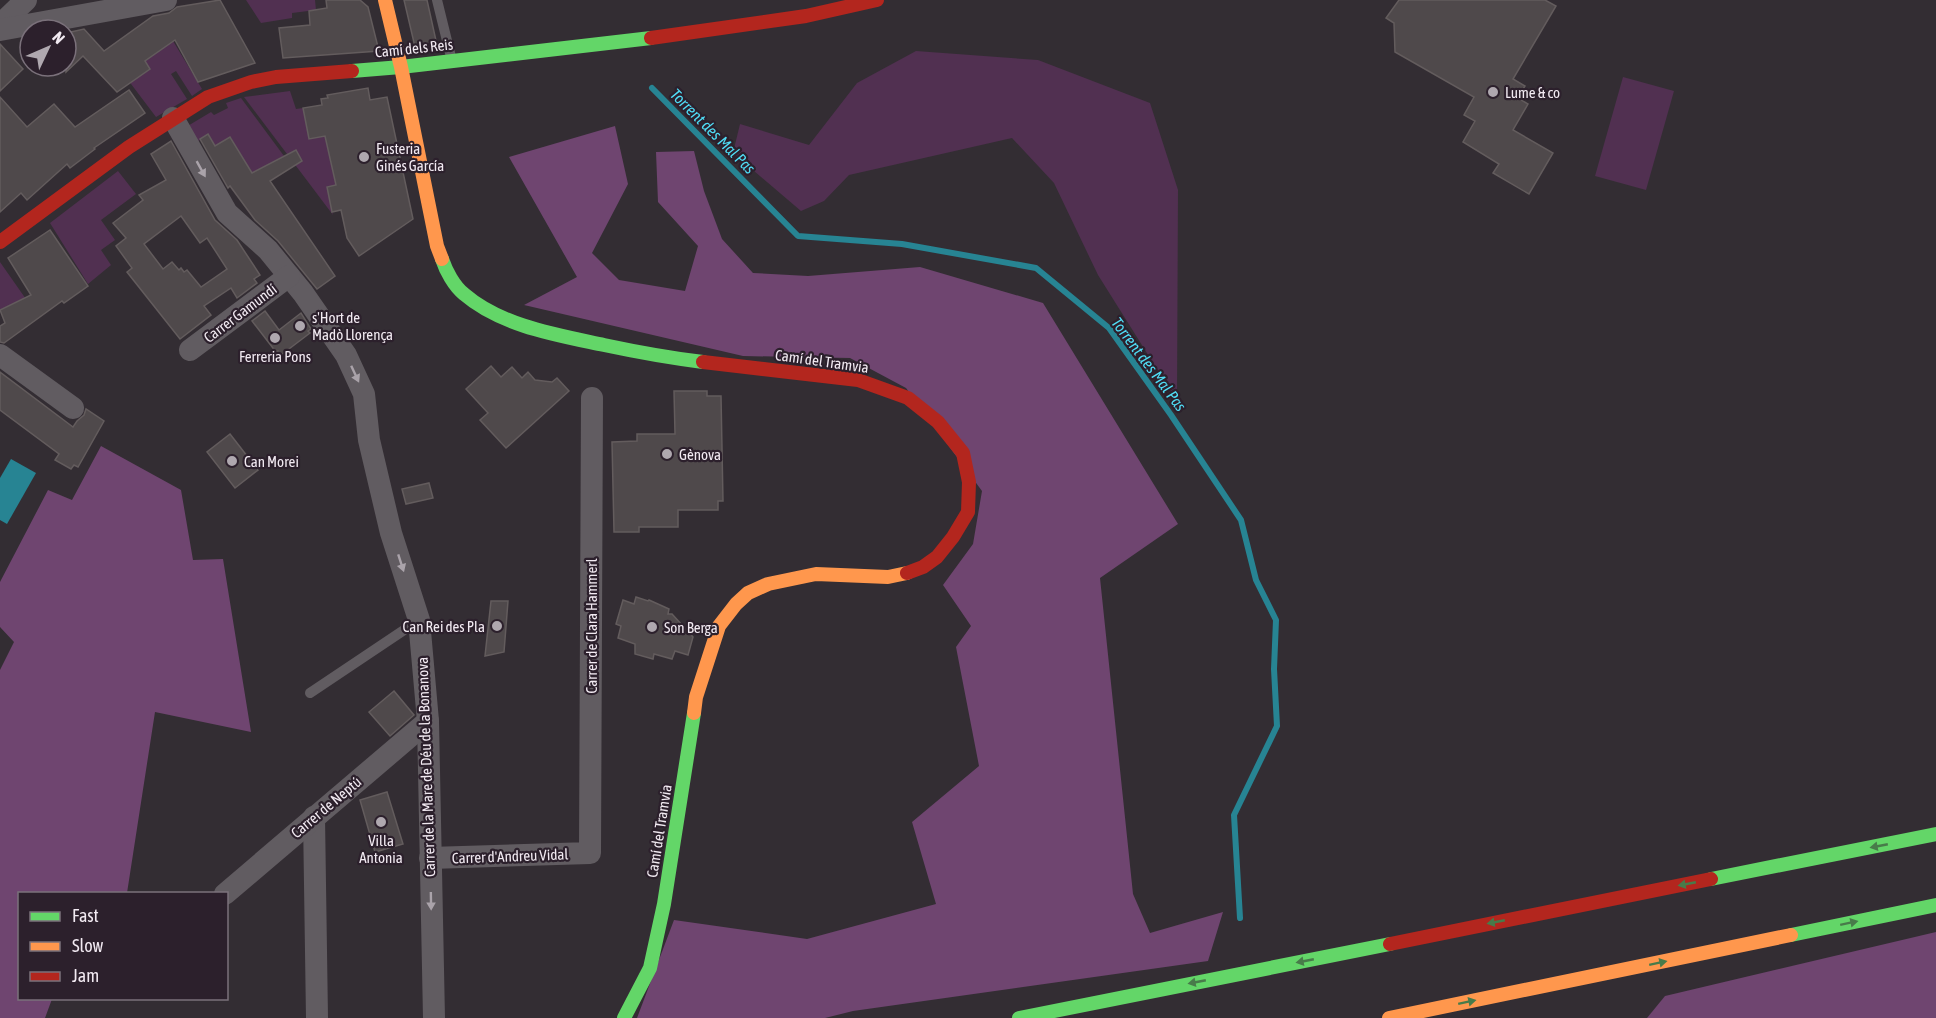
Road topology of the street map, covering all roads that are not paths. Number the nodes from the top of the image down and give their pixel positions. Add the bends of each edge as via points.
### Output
1 (26, 0) edge
2 (166, 0) edge
3 (373, 0) edge
4 (385, 0) edge
5 (437, 0) edge
6 (810, 0) edge
7 (877, 0) edge
8 (806, 16) junction
9 (0, 27) edge
10 (394, 39) junction
11 (452, 60) junction
12 (401, 67) junction
13 (173, 118) junction
14 (0, 242) edge
15 (289, 276) junction
16 (190, 350) dead end
17 (0, 356) edge
18 (592, 399) dead end
19 (74, 408) dead end
20 (419, 620) junction
21 (310, 693) dead end
22 (428, 721) junction
23 (314, 817) junction
24 (1936, 834) edge
25 (590, 853) joint
26 (430, 858) junction
27 (227, 892) edge
28 (1936, 905) edge
29 (318, 1018) edge
30 (434, 1018) edge
31 (624, 1018) edge
32 (1019, 1018) edge
33 (1389, 1018) edge

1 - 9 street
2 - 9 street
3 - 10 street
4 - 10 main road, Camí del Tramvia
5 - 11 lane
6 - 8 lane
7 - 8 main road, Camí dels Reis
8 - 11 main road, Camí dels Reis
10 - 12 main road, Camí del Tramvia
11 - 12 main road, Camí dels Reis
12 - 13 main road, Camí dels Reis via 276,77 228,90
12 - 31 main road, Camí del Tramvia via 437,246 446,270 462,293 489,311 572,338 667,358 858,380 908,398 938,422 963,453 969,482 968,512 937,557 923,567 888,577 816,574 768,584 748,593 719,626 696,697 664,904 650,968
13 - 14 main road, Camí dels Reis
13 -> 15 street, Carrer de la Mare de Déu de la Bonanova via 226,213 268,250
15 - 16 street, Carrer Gamundí
15 -> 20 street, Carrer de la Mare de Déu de la Bonanova via 346,355 364,394 369,440 391,533
17 - 19 street
18 - 25 street, Carrer de Clara Hammerl
20 - 21 lane
20 - 22 street, Carrer de la Mare de Déu de la Bonanova
22 - 23 street, Carrer de Neptú
22 - 26 street, Carrer de la Mare de Déu de la Bonanova
23 - 27 street, Carrer de Neptú
23 - 29 street
24 -> 32 main road
25 - 26 street, Carrer d'Andreu Vidal
26 -> 30 street, Carrer de la Mare de Déu de la Bonanova
33 -> 28 main road

